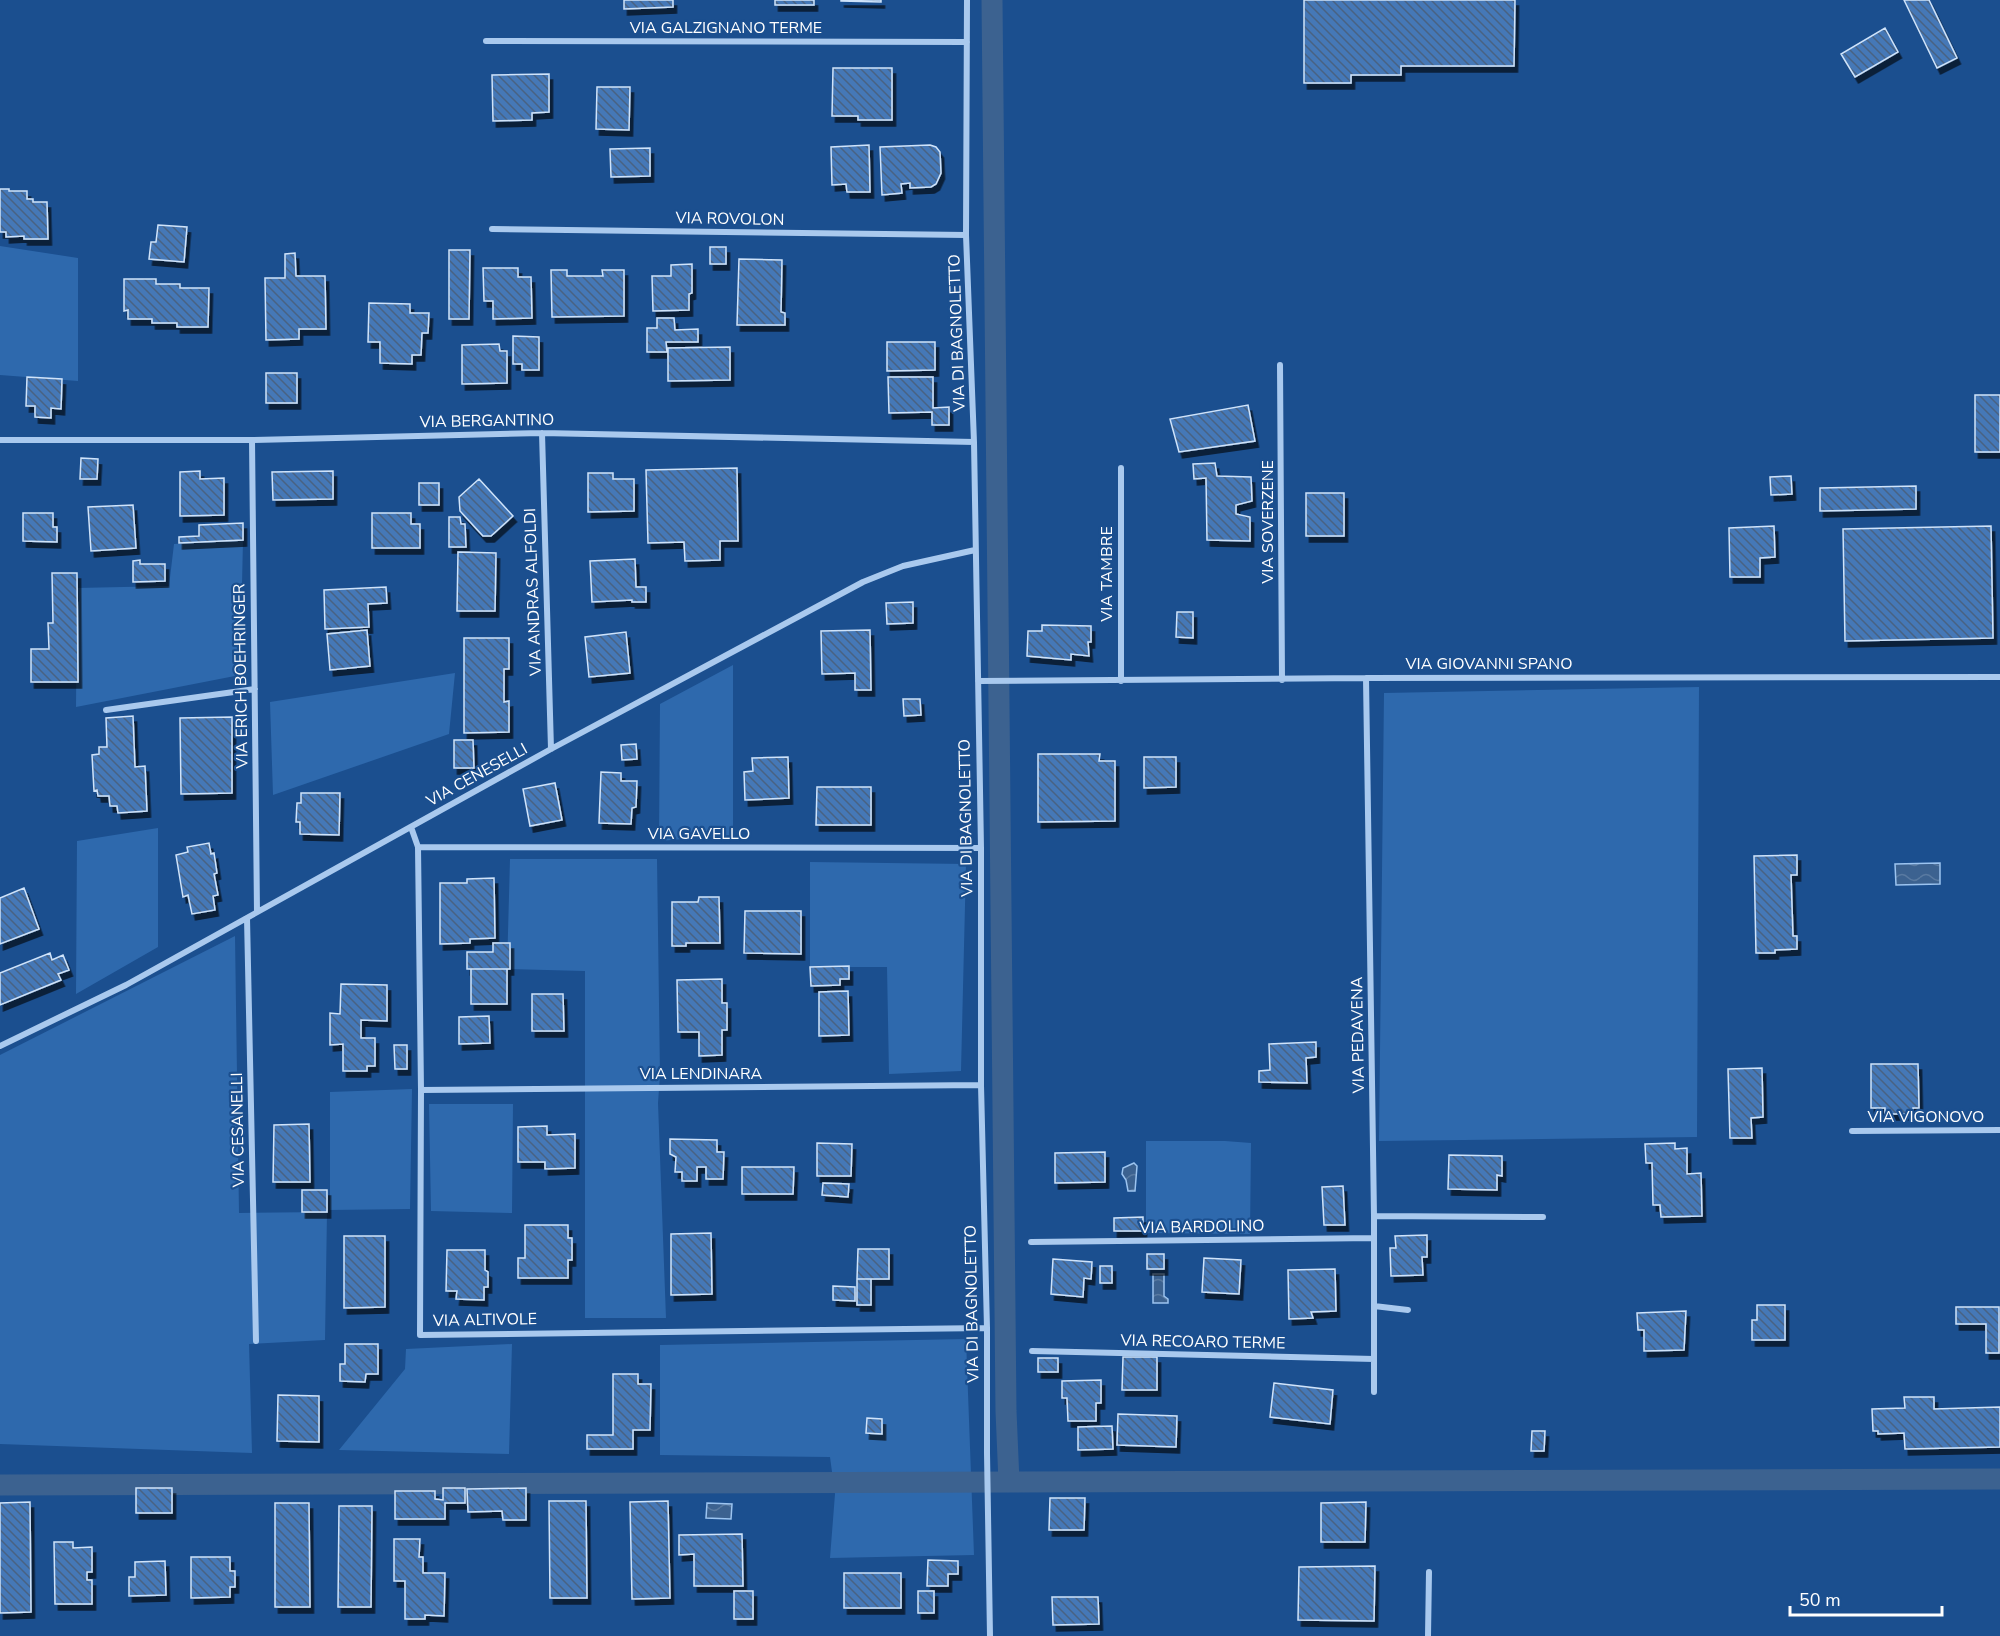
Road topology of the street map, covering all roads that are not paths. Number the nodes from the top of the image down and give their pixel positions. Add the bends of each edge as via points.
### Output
1 (967, 0) edge
2 (486, 41) dead end
3 (967, 42) junction
4 (492, 229) dead end
5 (966, 235) junction
6 (1280, 365) dead end
7 (542, 433) junction
8 (0, 440) edge
9 (252, 440) junction
10 (974, 442) junction
11 (1121, 468) dead end
12 (975, 550) junction
13 (2000, 677) edge
14 (1366, 678) junction
15 (1282, 680) junction
16 (978, 681) junction
17 (1121, 681) junction
18 (255, 689) junction
19 (105, 710) dead end
20 (551, 749) junction
21 (411, 827) junction
22 (418, 847) junction
23 (981, 848) junction
24 (257, 912) junction
25 (247, 918) junction
26 (0, 1046) edge
27 (981, 1085) junction
28 (421, 1090) junction
29 (2000, 1130) edge
30 (1852, 1131) dead end
31 (1374, 1216) junction
32 (1543, 1218) dead end
33 (1374, 1238) junction
34 (1031, 1242) dead end
35 (1374, 1306) junction
36 (1408, 1310) dead end
37 (987, 1328) junction
38 (256, 1341) dead end
39 (1032, 1351) dead end
40 (1374, 1359) junction
41 (1374, 1392) dead end
42 (1429, 1572) dead end
43 (990, 1636) edge
44 (1428, 1636) edge

1 - 3 street, VIA DI BAGNOLETTO
2 - 3 street, VIA GALZIGNANO TERME
3 - 5 street, VIA DI BAGNOLETTO
4 - 5 street, VIA ROVOLON
5 - 10 street, VIA DI BAGNOLETTO
6 - 15 street, VIA SOVERZENE
7 - 9 street, VIA BERGANTINO
7 - 10 street, VIA BERGANTINO
7 - 20 street, VIA ANDRAS ALFOLDI
8 - 9 street, VIA BERGANTINO
9 - 18 street, VIA ERICH BOEHRINGER
10 - 12 street, VIA DI BAGNOLETTO
11 - 17 street, VIA TAMBRE
12 - 16 street, VIA DI BAGNOLETTO
12 - 20 street, VIA CENESELLI via 903,566 863,582
13 - 14 street, VIA GIOVANNI SPANO
14 - 15 street, VIA GIOVANNI SPANO
14 - 31 street, VIA PEDAVENA
15 - 17 street, VIA GIOVANNI SPANO
16 - 17 street, VIA GIOVANNI SPANO
16 - 23 street, VIA DI BAGNOLETTO
18 - 19 street
18 - 24 street, VIA ERICH BOEHRINGER
20 - 21 street, VIA CENESELLI
21 - 22 street, VIA ALTIVOLE
21 - 24 street, VIA CENESELLI
22 - 23 street, VIA GAVELLO
22 - 28 street, VIA ALTIVOLE
23 - 27 street, VIA DI BAGNOLETTO
24 - 25 street, VIA CENESELLI
25 - 26 street, VIA CENESELLI via 106,996
25 - 38 street, VIA CESANELLI
27 - 28 street, VIA LENDINARA
27 - 37 street, VIA DI BAGNOLETTO
28 - 37 street, VIA ALTIVOLE via 420,1335
29 - 30 street, VIA VIGONOVO
31 - 32 street
31 - 33 street, VIA PEDAVENA
33 - 34 street, VIA BARDOLINO
33 - 35 street, VIA PEDAVENA
35 - 36 street
35 - 40 street, VIA PEDAVENA
37 - 43 street, VIA DI BAGNOLETTO
39 - 40 street, VIA RECOARO TERME
40 - 41 street, VIA PEDAVENA
42 - 44 street

